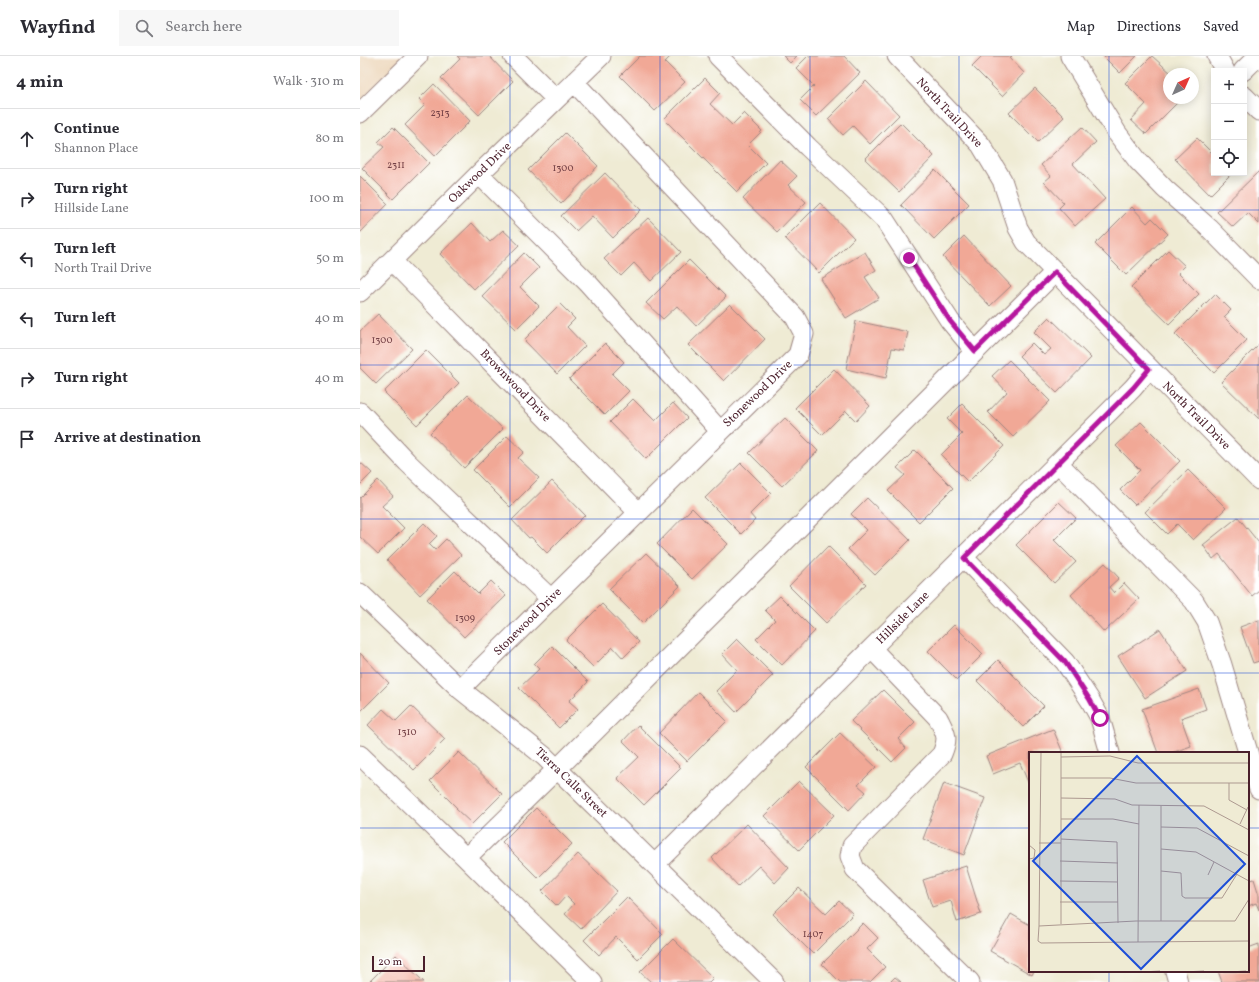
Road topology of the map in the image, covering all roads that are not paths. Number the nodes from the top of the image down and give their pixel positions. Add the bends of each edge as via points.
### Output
1 (418, 56) edge
2 (514, 56) edge
3 (601, 56) edge
4 (718, 56) edge
5 (897, 56) edge
6 (1070, 56) edge
7 (1216, 56) edge
8 (1258, 56) edge
9 (1223, 68) edge
10 (1246, 68) edge
11 (574, 82) junction
12 (556, 99) junction
13 (1247, 99) edge
14 (1259, 111) edge
15 (360, 113) edge
16 (479, 174) junction
17 (392, 261) junction
18 (1055, 272) junction
19 (1259, 279) edge
20 (360, 292) edge
21 (975, 351) junction
22 (1149, 369) junction
23 (360, 412) edge
24 (720, 431) junction
25 (1058, 463) junction
26 (1259, 480) edge
27 (638, 512) junction
28 (964, 558) junction
29 (360, 593) edge
30 (551, 599) junction
31 (872, 649) junction
32 (460, 688) junction
33 (1110, 752) edge
34 (1248, 752) edge
35 (360, 755) edge
36 (1249, 755) edge
37 (557, 769) junction
38 (1259, 789) edge
39 (466, 858) junction
40 (655, 864) junction
41 (1174, 972) edge
42 (592, 982) edge
43 (774, 982) edge
44 (970, 982) edge
45 (1178, 982) edge

1 - 15 street
2 - 12 street
3 - 11 street, Oakwood Drive
4 - 21 street via 884,219 950,321
5 - 18 street, North Trail Drive via 981,145 1002,180 1018,228 1026,242
6 - 19 street via 1117,133 1138,161
7 - 9 street
8 - 10 street
11 - 12 street, Oakwood Drive
11 - 24 street, Stonewood Drive via 795,317 804,334 798,355
12 - 16 street, Oakwood Drive
13 - 14 street
16 - 17 street, Oakwood Drive
16 - 24 street via 587,282
17 - 20 street, Oakwood Drive
17 - 27 street, Brownwood Drive
18 - 21 street
18 - 22 street, North Trail Drive
21 - 37 street
22 - 25 street, Hillside Lane
22 - 26 street, North Trail Drive
23 - 30 street via 407,462
24 - 27 street, Stonewood Drive
25 - 28 street, Hillside Lane
25 - 34 street via 1194,601 1207,622
27 - 30 street, Stonewood Drive
28 - 31 street, Hillside Lane
28 - 33 street via 1065,662 1100,718
29 - 32 street, Tierra Calle Street
30 - 32 street, Stonewood Drive
31 - 40 street, Hillside Lane
31 - 44 street via 938,718 947,742 942,754 852,846 850,856 855,869
32 - 37 street, Tierra Calle Street
35 - 39 street
36 - 38 street
37 - 39 street
37 - 40 street, Tierra Calle Street
39 - 42 street
40 - 43 street, Tierra Calle Street
41 - 45 street

